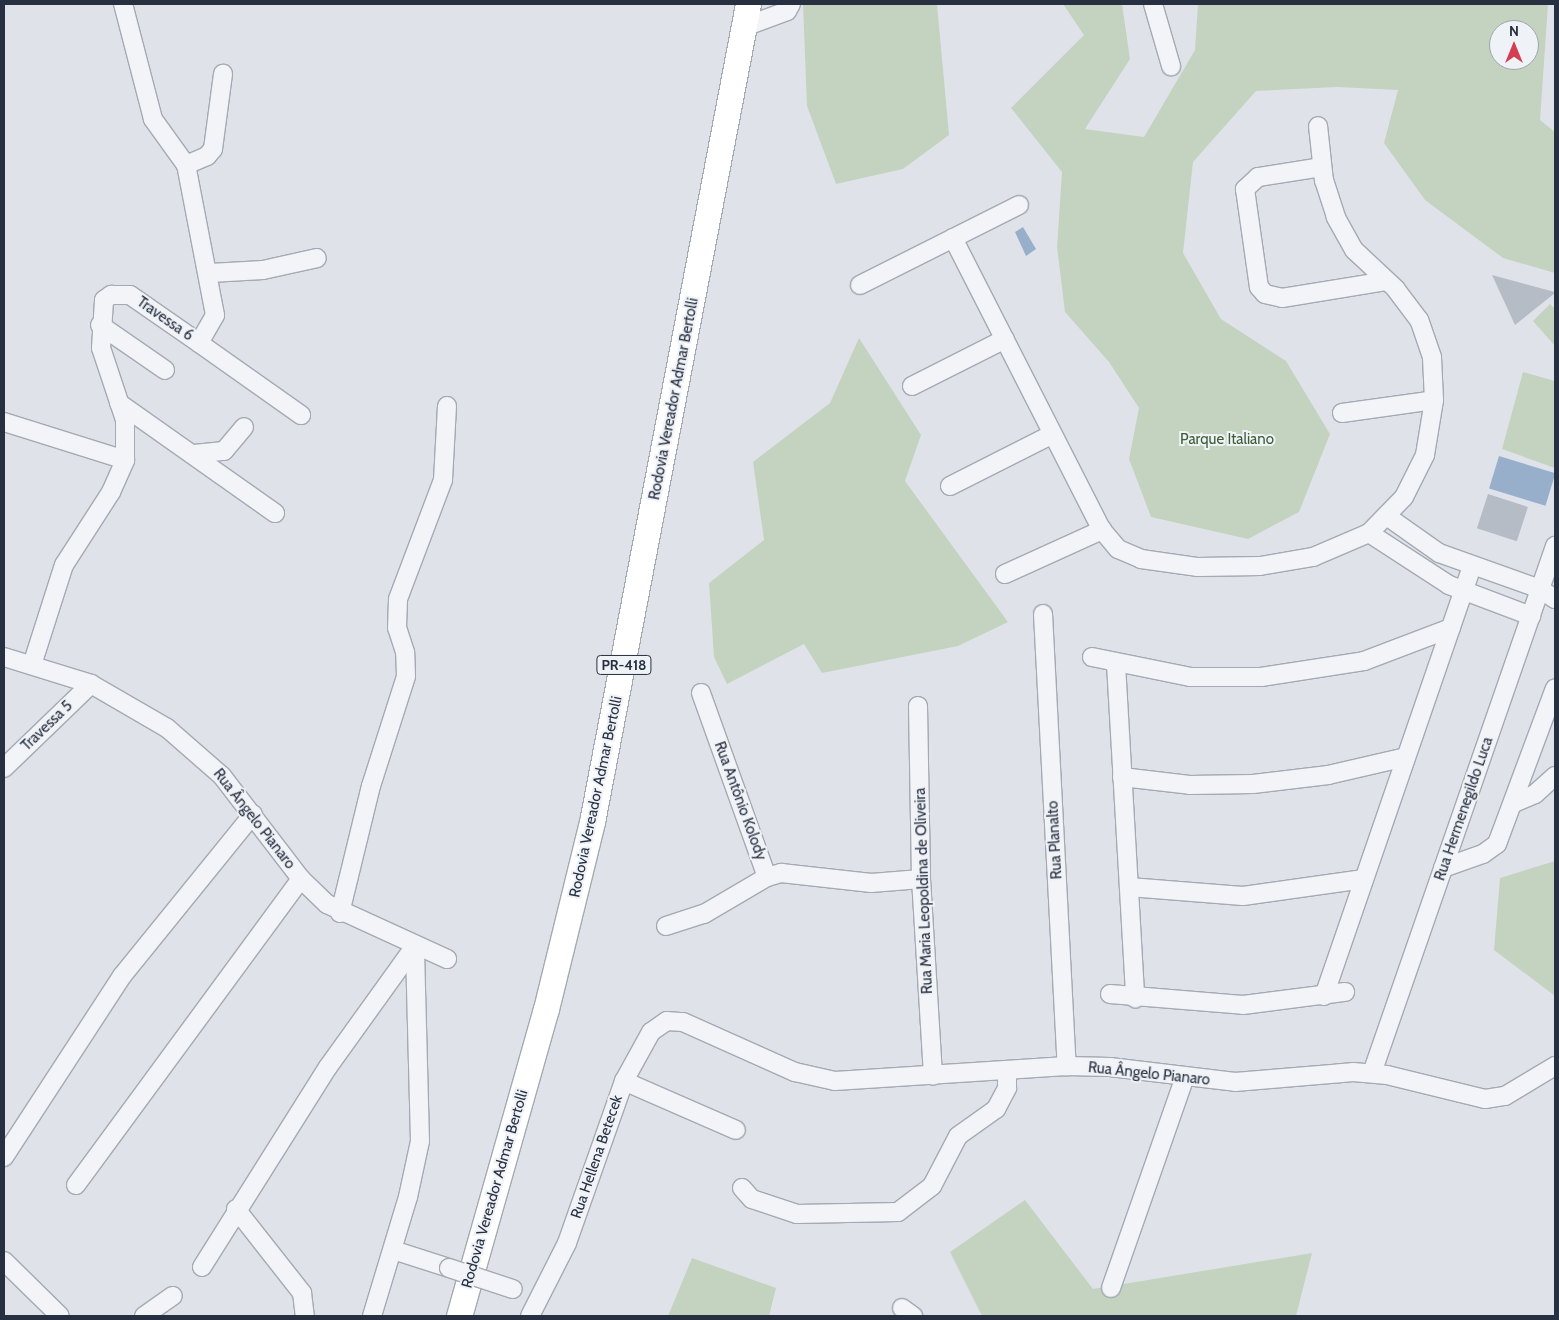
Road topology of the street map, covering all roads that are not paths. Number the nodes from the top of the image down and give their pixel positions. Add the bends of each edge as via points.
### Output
1 (123, 4) edge
2 (791, 4) edge
3 (1153, 4) edge
4 (746, 16) edge
5 (1171, 66) dead end
6 (223, 74) dead end
7 (1318, 126) dead end
8 (186, 165) junction
9 (1322, 167) junction
10 (1019, 205) dead end
11 (953, 238) junction
12 (317, 258) dead end
13 (210, 273) junction
14 (1386, 280) junction
15 (860, 285) dead end
16 (100, 325) junction
17 (1005, 339) junction
18 (199, 343) junction
19 (165, 370) dead end
20 (912, 386) dead end
21 (1434, 400) junction
22 (120, 403) junction
23 (447, 406) dead end
24 (1342, 413) dead end
25 (301, 415) dead end
26 (4, 422) edge
27 (244, 426) dead end
28 (1053, 434) junction
29 (194, 454) junction
30 (125, 460) junction
31 (950, 486) dead end
32 (275, 512) dead end
33 (1388, 517) junction
34 (1102, 530) junction
35 (1369, 533) junction
36 (1555, 546) edge
37 (1472, 567) junction
38 (1006, 574) dead end
39 (1540, 589) junction
40 (1463, 592) junction
41 (1555, 599) edge
42 (1043, 614) dead end
43 (1531, 616) junction
44 (1451, 628) junction
45 (4, 657) edge
46 (1092, 657) dead end
47 (1116, 664) junction
48 (32, 665) junction
49 (91, 684) junction
50 (1555, 688) edge
51 (701, 693) dead end
52 (918, 706) dead end
53 (1406, 758) junction
54 (4, 768) edge
55 (1555, 776) edge
56 (1122, 777) junction
57 (1514, 803) junction
58 (253, 814) junction
59 (1443, 868) junction
60 (767, 877) junction
61 (301, 879) junction
62 (922, 879) junction
63 (1364, 879) junction
64 (1129, 887) junction
65 (340, 913) junction
66 (666, 926) dead end
67 (415, 946) junction
68 (447, 960) dead end
69 (1344, 992) dead end
70 (1110, 994) dead end
71 (1324, 996) junction
72 (1135, 998) junction
73 (683, 1022) joint
74 (1067, 1066) junction
75 (1555, 1066) edge
76 (1007, 1070) junction
77 (1372, 1073) junction
78 (933, 1076) junction
79 (1185, 1077) junction
80 (624, 1081) junction
81 (736, 1130) dead end
82 (4, 1157) edge
83 (76, 1185) dead end
84 (742, 1188) dead end
85 (236, 1209) junction
86 (393, 1250) junction
87 (4, 1261) edge
88 (202, 1267) dead end
89 (1112, 1288) dead end
90 (173, 1296) dead end
91 (538, 1297) junction
92 (60, 1316) edge
93 (144, 1316) edge
94 (305, 1316) edge
95 (372, 1316) edge
96 (459, 1316) edge
97 (530, 1316) edge

1 - 8 street, Travessa 6 via 153,120
2 - 4 street via 787,11
3 - 5 street
4 - 96 highway, Rodovia Vereador Admar Bertolli / PR-418 via 592,822 543,1019
6 - 8 street via 212,149 208,156
7 - 9 street
8 - 13 street, Travessa 6
9 - 14 street via 1344,235
9 - 14 street via 1258,177 1245,190 1259,287 1265,294 1282,298
10 - 11 street
11 - 15 street
11 - 17 street
12 - 13 street via 263,270
13 - 18 street, Travessa 6 via 215,315
14 - 21 street via 1409,304 1427,337
16 - 18 street, Travessa 6 via 104,300 121,293 139,300
16 - 19 street
16 - 22 street, Travessa 6 via 104,364
17 - 20 street
17 - 28 street
18 - 25 street
21 - 24 street
21 - 33 street via 1425,455
22 - 29 street
22 - 30 street, Travessa 6 via 128,433
23 - 65 street via 443,480 398,598 397,628 407,662 406,676 371,786
26 - 30 street
27 - 29 street via 224,451
28 - 31 street
28 - 34 street
29 - 32 street
30 - 48 street, Travessa 6 via 111,492 64,565
33 - 35 street
33 - 37 street via 1426,546
34 - 35 street via 1118,550 1142,560 1229,568 1314,557
34 - 38 street
35 - 40 street via 1414,566
36 - 39 street, Rua Hermenegildo Luca
37 - 39 street
37 - 40 street
39 - 41 street
39 - 43 street, Rua Hermenegildo Luca
40 - 43 street
40 - 44 street
42 - 74 street, Rua Planalto
43 - 59 street, Rua Hermenegildo Luca
44 - 47 street via 1364,661 1295,674 1190,677
44 - 53 street
45 - 48 street, Rua Ângelo Pianaro
46 - 47 street
47 - 56 street
48 - 49 street, Rua Ângelo Pianaro
49 - 54 street, Travessa 5
49 - 58 street, Rua Ângelo Pianaro via 144,712 188,744
50 - 57 street
51 - 60 street, Rua Antônio Kolody
52 - 62 street, Rua Maria Leopoldina de Oliveira
53 - 56 street via 1328,775 1253,784 1190,785
53 - 63 street
55 - 57 street via 1535,794
56 - 64 street
57 - 59 street via 1490,850
58 - 61 street, Rua Ângelo Pianaro
58 - 82 street via 122,976
59 - 77 street, Rua Hermenegildo Luca
60 - 62 street, Rua Antônio Kolody via 782,873 871,882
60 - 66 street via 704,914
61 - 65 street, Rua Ângelo Pianaro
61 - 83 street
62 - 78 street, Rua Maria Leopoldina de Oliveira
63 - 64 street via 1243,896
63 - 71 street
64 - 72 street
65 - 67 street, Rua Ângelo Pianaro
67 - 68 street, Rua Ângelo Pianaro
67 - 85 street via 328,1067
67 - 86 street via 420,1141
69 - 71 street
70 - 72 street
71 - 72 street via 1243,1005
73 - 78 street, Rua Ângelo Pianaro via 774,1064 816,1077 856,1081
73 - 80 street, Rua Hellena Betecek via 667,1021 651,1032
74 - 76 street, Rua Ângelo Pianaro
74 - 79 street, Rua Ângelo Pianaro via 1120,1068
75 - 77 street, Rua Ângelo Pianaro via 1505,1096 1485,1099
76 - 78 street, Rua Ângelo Pianaro
76 - 84 street via 1007,1088 996,1109 958,1136 932,1186 898,1212 797,1214 752,1199
77 - 79 street, Rua Ângelo Pianaro via 1234,1082
79 - 89 street
80 - 81 street
80 - 91 street, Rua Hellena Betecek via 567,1243
85 - 88 street
85 - 94 street via 296,1284
86 - 91 street, bridge
86 - 95 street
87 - 92 street
90 - 93 street
91 - 97 street, Rua Hellena Betecek

